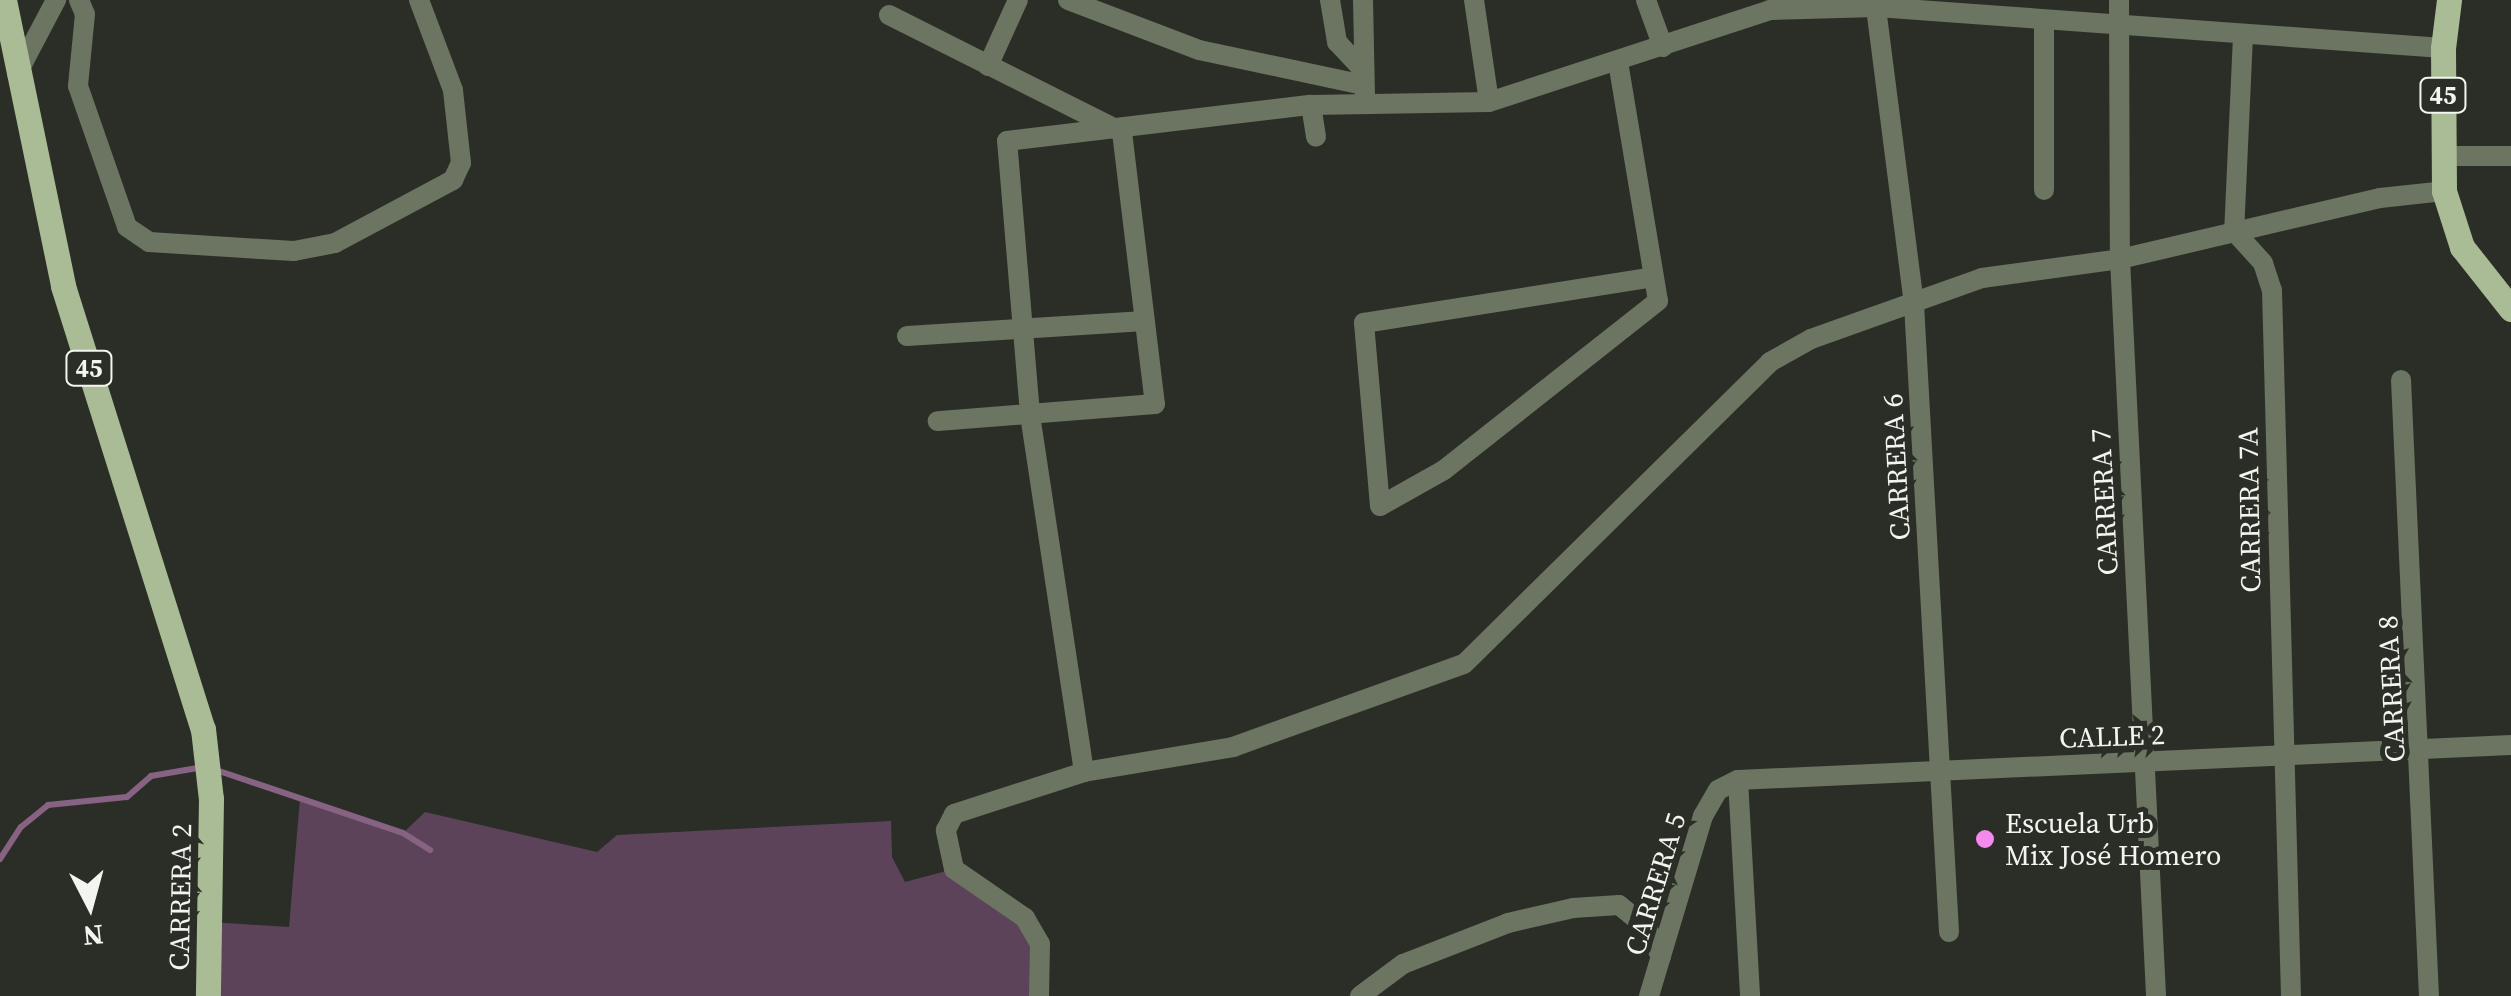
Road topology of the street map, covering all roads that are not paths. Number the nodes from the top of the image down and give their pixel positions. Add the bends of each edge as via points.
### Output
1 (4, 0) edge
2 (56, 0) edge
3 (79, 0) edge
4 (419, 0) edge
5 (1018, 0) edge
6 (1068, 0) edge
7 (1330, 0) edge
8 (1363, 0) edge
9 (1474, 0) edge
10 (1646, 0) edge
11 (2119, 0) edge
12 (2450, 0) edge
13 (1876, 4) edge
14 (1768, 5) edge
15 (890, 15) dead end
16 (2044, 23) junction
17 (2116, 28) junction
18 (2244, 36) junction
19 (1664, 48) junction
20 (2443, 48) junction
21 (1618, 62) junction
22 (988, 66) junction
23 (16, 76) junction
24 (1365, 86) junction
25 (1489, 102) junction
26 (1311, 105) junction
27 (1122, 132) junction
28 (1316, 137) dead end
29 (2444, 156) junction
30 (2511, 156) edge
31 (2044, 190) dead end
32 (2444, 191) junction
33 (2234, 232) junction
34 (2120, 258) junction
35 (1653, 278) junction
36 (1914, 304) junction
37 (2511, 310) edge
38 (1145, 321) junction
39 (1022, 328) junction
40 (908, 336) dead end
41 (2401, 380) dead end
42 (1030, 414) junction
43 (938, 421) dead end
44 (2511, 744) edge
45 (2422, 750) junction
46 (2281, 757) junction
47 (2144, 763) junction
48 (1942, 770) junction
49 (1084, 772) junction
50 (1738, 780) junction
51 (1718, 790) joint
52 (1949, 932) dead end
53 (1661, 957) junction
54 (208, 996) edge
55 (1040, 996) edge
56 (1360, 996) edge
57 (1649, 996) edge
58 (1750, 996) edge
59 (2156, 996) edge
60 (2291, 996) edge
61 (2430, 996) edge

1 - 23 main road, 45
2 - 23 street
3 - 4 street via 85,14 78,86 127,227 150,242 294,250 335,243 453,180 460,163 453,90 436,30
5 - 22 street
6 - 24 street via 1199,50
7 - 24 street via 1337,42
8 - 24 street
9 - 25 street
10 - 19 street
11 - 17 street, CARRERA 7
12 - 20 main road, 45
13 - 14 street
13 - 16 street
13 - 36 street, CARRERA 6
14 - 19 street
15 - 22 street
16 - 17 street
16 - 31 street
17 - 18 street
17 - 34 street, CARRERA 7
18 - 20 street
18 - 33 street
19 - 21 street
20 - 29 main road, 45
21 - 25 street
21 - 35 street
22 - 27 street
23 - 54 main road, CARRERA 2 / 45 via 63,286 203,729 211,799
24 - 25 street
24 - 26 street
26 - 27 street
26 - 28 street
27 - 38 street
27 - 39 street via 1007,141
29 - 30 street
29 - 32 main road, 45
32 - 33 street
32 - 37 main road, 45 via 2462,247
33 - 34 street
33 - 46 street, CARRERA 7A via 2262,263 2272,290
34 - 36 street via 1982,278
34 - 47 street, CARRERA 7
35 - 35 street via 1658,300 1444,470 1380,506 1364,323
36 - 48 street, CARRERA 6
36 - 49 street via 1811,339 1770,362 1464,664 1232,747
38 - 39 street
38 - 42 street via 1155,404
39 - 40 street
39 - 42 street
41 - 45 street, CARRERA 8
42 - 43 street
42 - 49 street
44 - 45 street, CALLE 2
45 - 46 street, CALLE 2
45 - 61 street, CARRERA 8
46 - 47 street, CALLE 2
46 - 60 street, CARRERA 7A
47 - 48 street, CALLE 2
47 - 59 street, CARRERA 7
48 - 50 street, CALLE 2
48 - 52 street, CARRERA 6
49 - 55 street via 972,804 954,814 946,830 954,869 1025,918 1040,944
50 - 51 street, CALLE 2
50 - 58 street
51 - 53 street, CARRERA 5 via 1703,816
53 - 56 street via 1647,928 1619,905 1572,908 1508,923 1402,964
53 - 57 street, CARRERA 5

